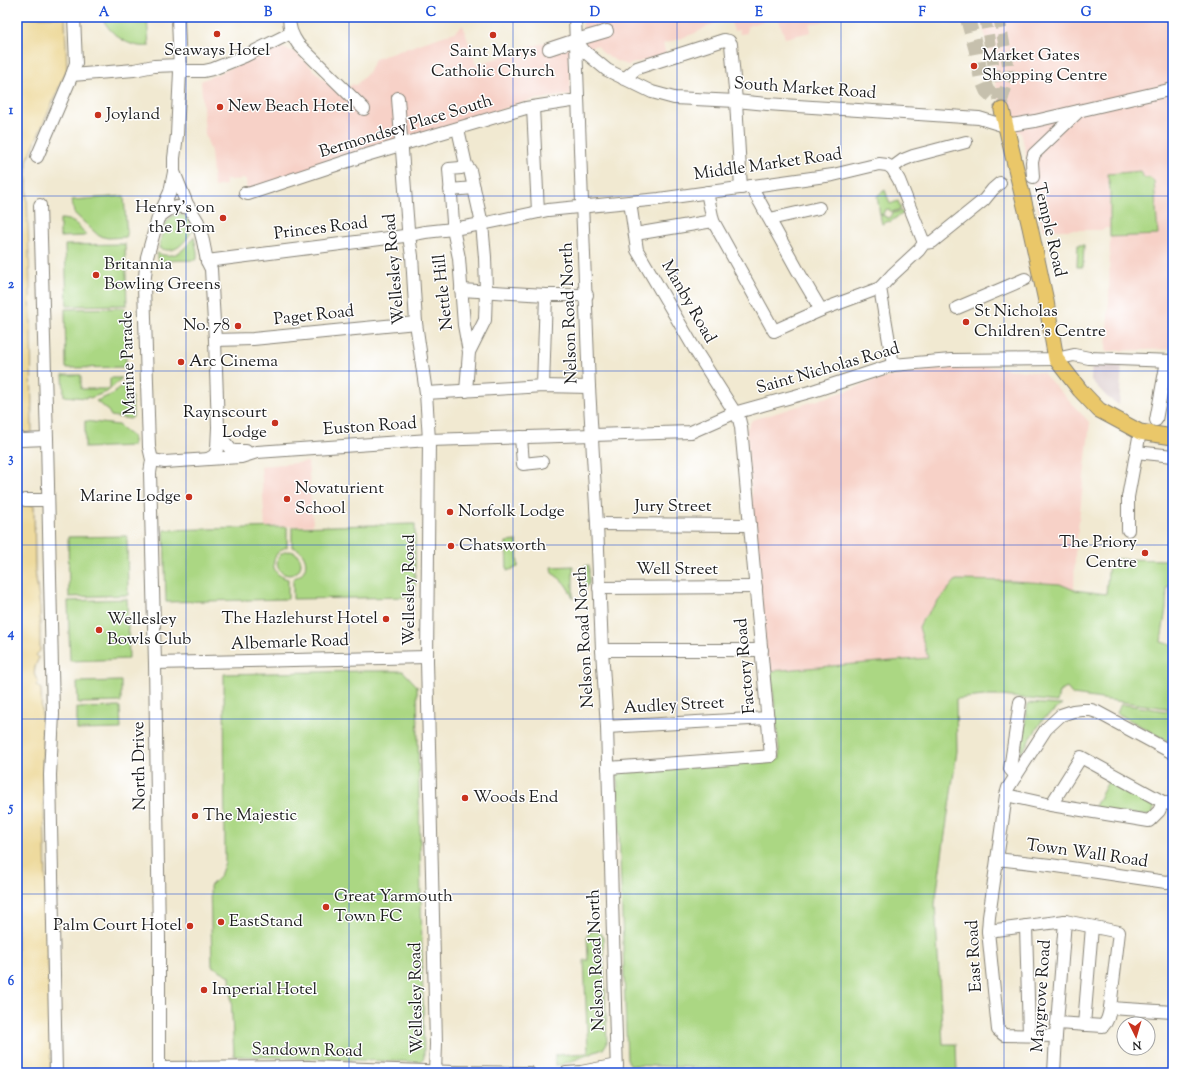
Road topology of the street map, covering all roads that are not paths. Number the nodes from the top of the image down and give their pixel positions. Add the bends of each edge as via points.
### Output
1 (74, 17) edge
2 (178, 17) edge
3 (289, 17) edge
4 (575, 17) edge
5 (607, 31) dead end
6 (291, 33) junction
7 (576, 40) junction
8 (549, 49) dead end
9 (180, 68) junction
10 (72, 74) junction
11 (624, 79) junction
12 (1170, 89) edge
13 (578, 100) junction
14 (736, 101) junction
15 (398, 104) dead end
16 (533, 107) junction
17 (364, 109) dead end
18 (1002, 110) tunnel mouth
19 (1079, 110) junction
20 (1005, 126) junction
21 (458, 129) junction
22 (966, 142) dead end
23 (401, 145) junction
24 (37, 157) dead end
25 (466, 165) junction
26 (892, 168) junction
27 (174, 172) junction
28 (1033, 177) dead end
29 (1000, 183) dead end
30 (746, 187) junction
31 (474, 188) junction
32 (450, 190) junction
33 (707, 192) junction
34 (245, 193) dead end
35 (630, 202) junction
36 (40, 205) dead end
37 (582, 207) junction
38 (189, 208) junction
39 (819, 208) dead end
40 (538, 212) junction
41 (158, 218) junction
42 (770, 219) junction
43 (482, 224) junction
44 (716, 226) junction
45 (453, 229) junction
46 (635, 234) junction
47 (409, 235) junction
48 (924, 243) junction
49 (207, 261) junction
50 (1025, 279) dead end
51 (880, 288) junction
52 (461, 290) junction
53 (486, 290) junction
54 (546, 294) junction
55 (586, 295) junction
56 (957, 308) dead end
57 (821, 310) junction
58 (416, 323) junction
59 (215, 340) junction
60 (469, 352) junction
61 (1056, 358) junction
62 (1170, 361) edge
63 (893, 365) junction
64 (543, 386) junction
65 (590, 388) junction
66 (466, 390) junction
67 (426, 393) junction
68 (734, 413) junction
69 (1156, 420) dead end
70 (218, 427) junction
71 (1140, 432) junction
72 (592, 434) junction
73 (17, 436) edge
74 (521, 437) junction
75 (1173, 438) edge
76 (47, 439) junction
77 (429, 440) junction
78 (257, 452) junction
79 (1136, 452) junction
80 (1173, 456) edge
81 (208, 459) junction
82 (152, 460) junction
83 (542, 462) dead end
84 (25, 500) dead end
85 (48, 500) junction
86 (597, 524) junction
87 (750, 525) junction
88 (1128, 530) dead end
89 (756, 587) junction
90 (599, 588) junction
91 (602, 650) junction
92 (762, 650) junction
93 (427, 656) junction
94 (155, 664) junction
95 (1020, 702) dead end
96 (768, 718) junction
97 (607, 727) junction
98 (1173, 753) edge
99 (608, 768) junction
100 (1016, 776) junction
101 (1006, 795) junction
102 (1168, 804) edge
103 (1051, 805) junction
104 (997, 859) junction
105 (1173, 881) edge
106 (1065, 921) junction
107 (1026, 926) junction
108 (1092, 926) junction
109 (988, 931) junction
110 (1110, 1008) junction
111 (1173, 1012) edge
112 (1056, 1023) junction
113 (1084, 1025) junction
114 (1029, 1035) junction
115 (1056, 1036) junction
116 (617, 1069) edge
117 (159, 1071) edge
118 (435, 1072) junction
119 (56, 1073) edge
120 (454, 1073) edge
121 (529, 1073) edge
122 (566, 1073) edge
123 (1054, 1073) edge

1 - 10 street via 76,63
2 - 9 street, Marine Parade
3 - 6 street
4 - 7 street, Nelson Road North
5 - 7 street
6 - 9 street via 213,69
6 - 17 street via 308,55
7 - 8 street
7 - 11 street, South Market Road via 584,51 607,70
7 - 13 street, Nelson Road North
9 - 10 street via 154,66 134,70
9 - 27 street, Marine Parade
10 - 24 street
11 - 14 street, South Market Road via 652,92 674,98
11 - 14 street via 637,68 729,40
12 - 19 street
13 - 16 street, Bermondsey Place South
13 - 37 street, Nelson Road North
14 - 20 street, South Market Road via 979,118
14 - 30 street
15 - 23 street, Wellesley Road
16 - 21 street, Bermondsey Place South
16 - 40 street
18 - 20 main road, Temple Road
19 - 20 street
19 - 28 street via 1034,154
20 - 61 main road, Temple Road via 1030,227
21 - 23 street, Bermondsey Place South
21 - 25 street
22 - 26 street via 951,141 903,160
23 - 34 street, Bermondsey Place South
23 - 47 street, Wellesley Road
25 - 31 street via 470,170
25 - 32 street, Nettle Hill via 449,169
26 - 30 street, Middle Market Road via 880,164 833,175
26 - 48 street
27 - 38 street, Marine Parade
27 - 41 street, Marine Parade via 170,192
29 - 48 street via 984,200 932,242
30 - 33 street, Middle Market Road
30 - 42 street
31 - 32 street
31 - 43 street
32 - 45 street, Nettle Hill
33 - 35 street, Middle Market Road
33 - 44 street
35 - 37 street, Middle Market Road
35 - 46 street, Manby Road
36 - 76 street
37 - 40 street, Princes Road
37 - 55 street, Nelson Road North
38 - 41 street via 182,206 168,210
38 - 49 street, Marine Parade via 198,222
39 - 42 street
40 - 43 street, Princes Road
41 - 82 street, Marine Parade via 147,257 144,286 149,447
42 - 57 street
43 - 45 street, Princes Road
43 - 53 street
44 - 46 street
44 - 57 street via 774,331
45 - 47 street, Princes Road
45 - 52 street, Nettle Hill via 459,258
46 - 68 street, Manby Road via 637,250
47 - 49 street, Princes Road
47 - 58 street, Wellesley Road
48 - 51 street
49 - 59 street, Marine Parade via 211,269
50 - 56 street
51 - 57 street
51 - 63 street
52 - 53 street
52 - 60 street, Nettle Hill
53 - 54 street
53 - 60 street via 485,320
54 - 55 street
54 - 64 street
55 - 65 street, Nelson Road North
58 - 59 street, Paget Road via 253,339
58 - 67 street, Wellesley Road
59 - 70 street, Marine Parade
60 - 66 street
61 - 62 street, Saint Nicholas Road via 1074,354 1089,358
61 - 63 street, Saint Nicholas Road via 951,360
61 - 71 main road via 1098,410
62 - 69 street
63 - 68 street, Saint Nicholas Road
64 - 65 street
64 - 66 street
65 - 72 street, Nelson Road North
66 - 67 street
67 - 77 street, Wellesley Road
68 - 72 street, Saint Nicholas Road via 691,432
68 - 87 street, Factory Road via 742,427
70 - 78 street, Marine Parade via 223,440 232,451
70 - 81 street, Marine Parade via 217,449
71 - 75 main road
71 - 79 street
72 - 74 street, Euston Road
72 - 86 street, Nelson Road North
73 - 76 street via 20,440
74 - 77 street, Euston Road
74 - 83 street via 523,464
76 - 85 street
77 - 78 street, Euston Road
77 - 93 street, Wellesley Road
78 - 81 street, Euston Road via 241,457
79 - 80 street
79 - 88 street via 1128,497
81 - 82 street, Euston Road via 165,462
82 - 94 street, North Drive via 150,473
84 - 85 street
85 - 119 street via 53,714 50,789
86 - 87 street, Jury Street
86 - 90 street, Nelson Road North
87 - 89 street, Factory Road
89 - 90 street, Well Street
89 - 92 street, Factory Road
90 - 91 street, Nelson Road North
91 - 92 street
91 - 97 street, Nelson Road North
92 - 96 street, Factory Road
93 - 94 street, Albemarle Road
93 - 118 street, Wellesley Road
94 - 117 street, North Drive
95 - 100 street via 1010,769
96 - 97 street, Audley Street
96 - 99 street, Factory Road via 771,756
97 - 99 street, Nelson Road North
98 - 100 street, East Road via 1097,712 1073,711 1061,715 1046,729
99 - 116 street, Nelson Road North
100 - 101 street, East Road
101 - 103 street
101 - 104 street, East Road
102 - 103 street via 1149,820
102 - 103 street via 1081,757
104 - 105 street, Town Wall Road
104 - 109 street, East Road
106 - 107 street
106 - 108 street
106 - 112 street, Maygrove Road
107 - 109 street
107 - 114 street
108 - 110 street via 1119,932
108 - 113 street
109 - 114 street, East Road via 998,1030 1004,1035
110 - 111 street
110 - 113 street via 1108,1019 1102,1026
112 - 113 street
112 - 115 street, Maygrove Road
114 - 115 street, East Road
115 - 123 street, Maygrove Road
116 - 122 street
117 - 118 street, Sandown Road via 308,1067
118 - 120 street, Sandown Road
120 - 121 street, Sandown Road

